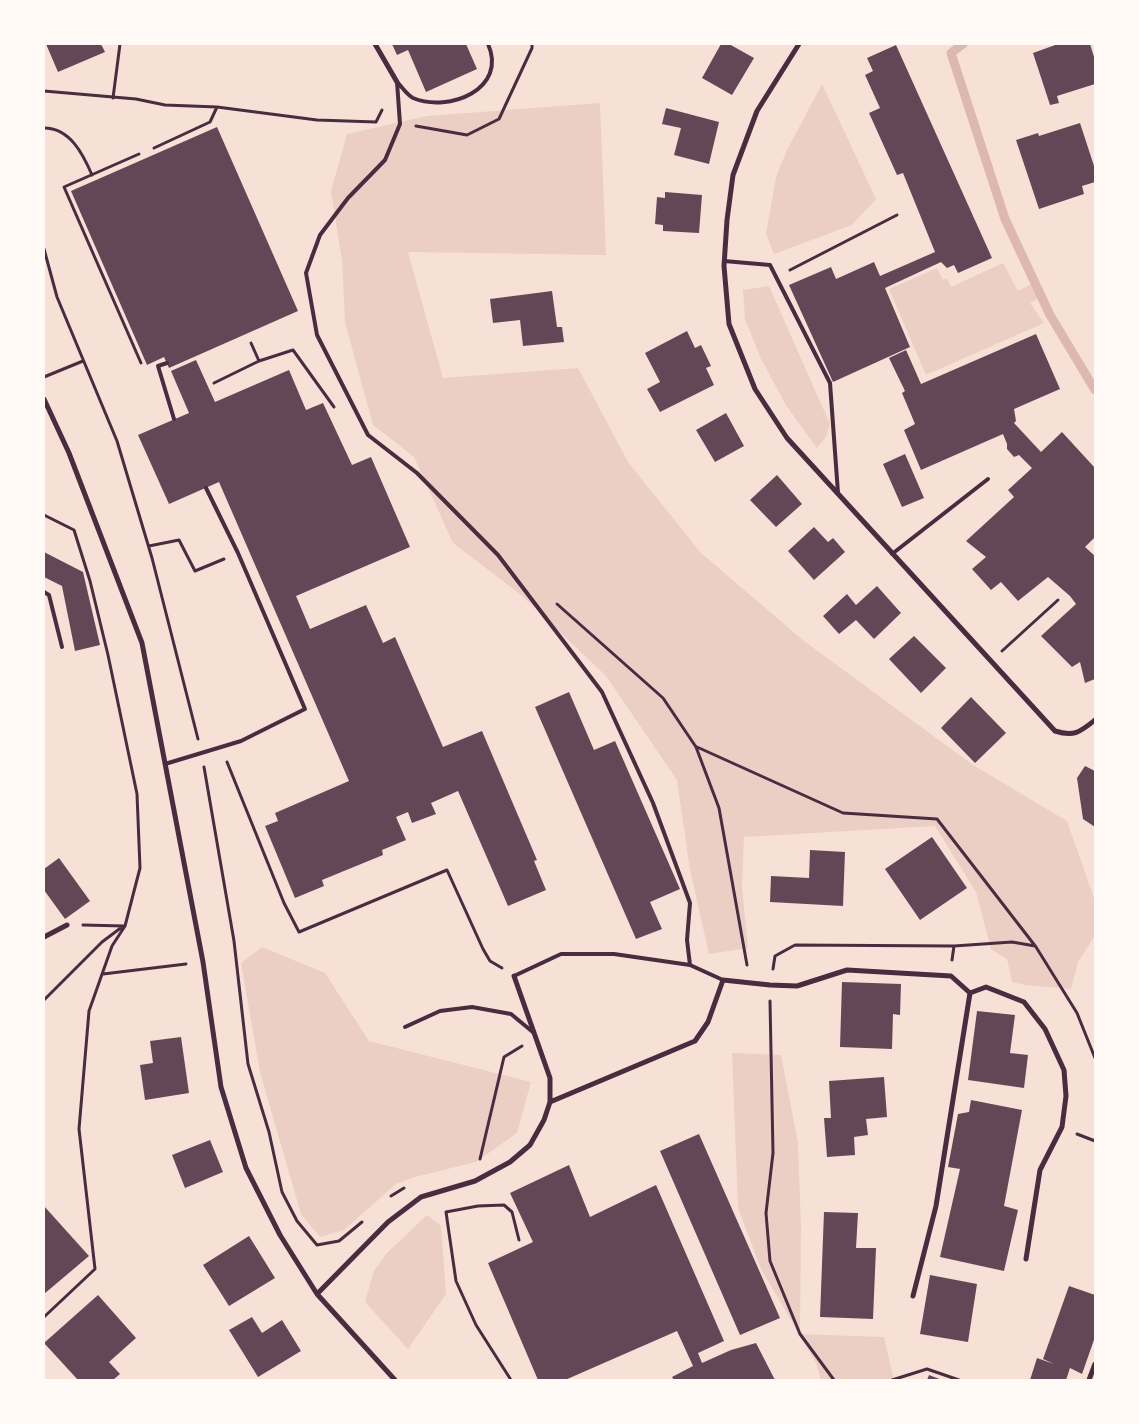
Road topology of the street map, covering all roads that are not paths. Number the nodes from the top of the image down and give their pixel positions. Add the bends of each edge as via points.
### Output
1 (375, 44) edge
2 (488, 44) edge
3 (799, 44) edge
4 (397, 82) junction
5 (724, 261) junction
6 (167, 363) dead end
7 (44, 403) edge
8 (174, 419) dead end
9 (988, 479) dead end
10 (206, 488) dead end
11 (838, 494) junction
12 (892, 554) junction
13 (44, 592) edge
14 (62, 647) dead end
15 (1095, 720) edge
16 (166, 764) junction
17 (67, 925) road end
18 (45, 934) edge
19 (690, 965) junction
20 (514, 976) joint
21 (723, 980) junction
22 (970, 993) junction
23 (405, 1027) dead end
24 (537, 1036) junction
25 (550, 1102) junction
26 (1026, 1259) dead end
27 (317, 1294) junction
28 (913, 1296) dead end
29 (1095, 1364) edge
30 (396, 1380) edge
31 (1089, 1380) edge

1 - 4 street
2 - 4 lane via 493,65 489,78 462,98 448,103 430,103 411,97
3 - 5 street via 757,112 733,175
4 - 19 lane via 400,124 385,160 348,198 320,235 306,273 317,335 368,436 417,473 498,555 602,692 653,803 690,903 687,940
5 - 11 street via 730,324 755,389 787,438
5 - 11 lane via 770,265 830,382
6 - 8 lane via 158,366
7 - 16 street via 69,453 142,644
9 - 12 lane
10 - 16 lane via 238,553 305,710 241,740
11 - 12 street
12 - 15 street via 1054,731 1068,735
13 - 14 lane via 49,595
16 - 27 street via 203,962 221,1087 246,1168 280,1235
17 - 18 street
19 - 20 lane via 614,954 562,954
19 - 21 lane
20 - 24 street
21 - 22 street via 797,986 847,970 951,976
21 - 25 street via 708,1022 695,1041
22 - 26 street via 986,987 1024,1002 1045,1029 1064,1070 1066,1096 1062,1127 1040,1170
22 - 28 street via 936,1206
23 - 24 lane via 440,1011 472,1007 510,1014
24 - 25 street via 550,1078
25 - 27 street via 530,1145 510,1162 475,1180 420,1198 388,1222
27 - 30 street
29 - 31 street

